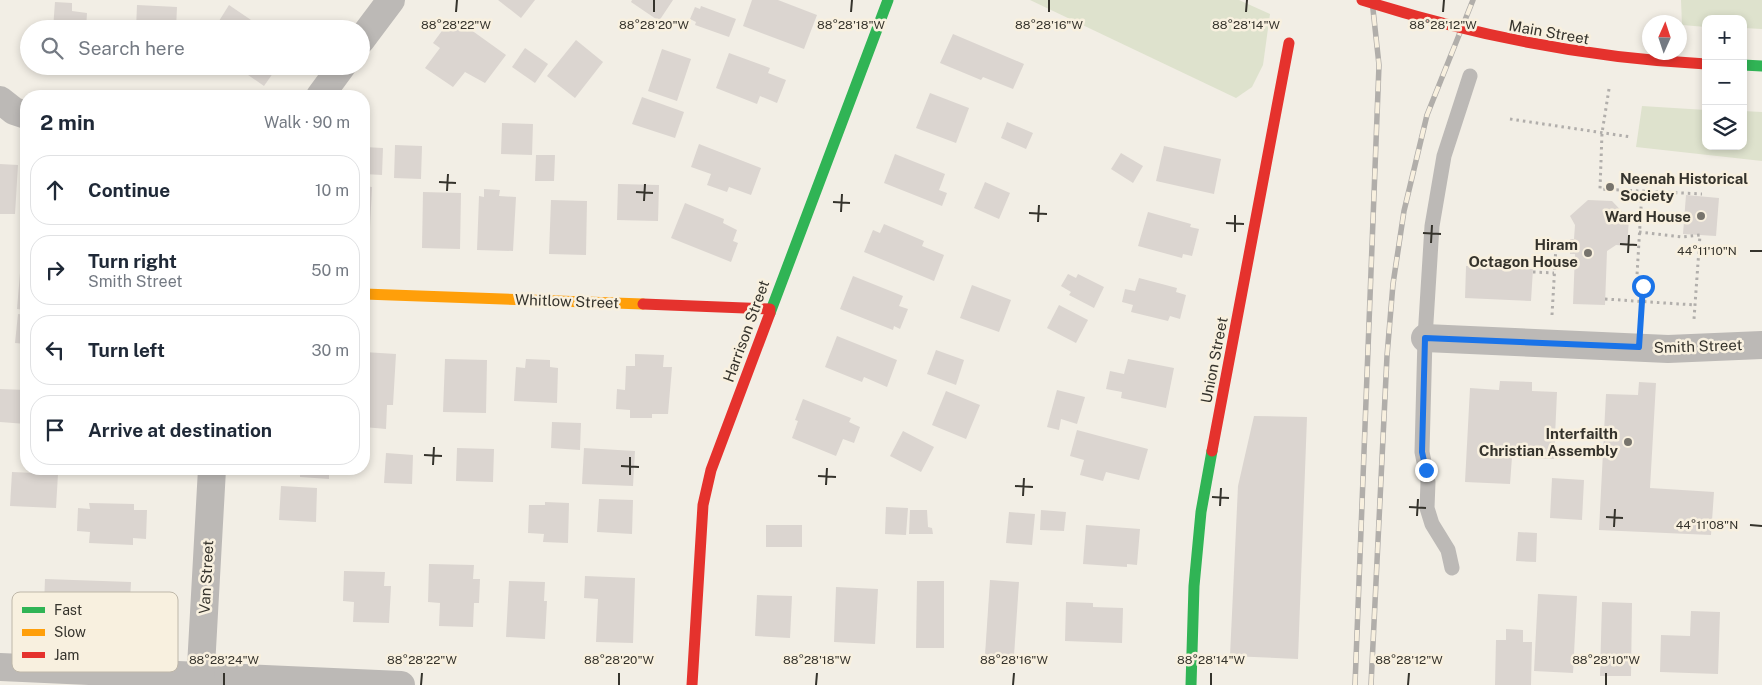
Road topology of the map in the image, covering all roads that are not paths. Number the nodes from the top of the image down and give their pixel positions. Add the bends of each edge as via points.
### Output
1 (391, 0) edge
2 (888, 0) edge
3 (1362, 0) edge
4 (370, 28) edge
5 (1289, 43) dead end
6 (1702, 64) edge
7 (1747, 65) edge
8 (1761, 66) edge
9 (335, 75) edge
10 (1470, 76) dead end
11 (324, 90) edge
12 (370, 294) edge
13 (770, 309) junction
14 (1425, 338) junction
15 (1762, 345) edge
16 (212, 475) edge
17 (1452, 568) dead end
18 (71, 672) edge
19 (200, 681) edge
20 (401, 685) edge
21 (692, 685) edge
22 (1191, 685) edge

1 - 4 street
2 - 13 street, Harrison Street
3 - 6 street, Main Street, bridge via 1411,16 1547,48 1595,56
5 - 22 street, Union Street via 1201,512 1194,586
7 - 8 street
9 - 11 street
10 - 14 lane via 1444,156 1432,226
12 - 13 street, Whitlow Street
13 - 21 street, Harrison Street via 711,470 703,505
14 - 15 street, Smith Street via 1639,347
14 - 17 lane via 1422,452 1428,482 1428,508 1432,524 1448,550
16 - 19 street, Van Street
18 - 19 street
19 - 20 street

